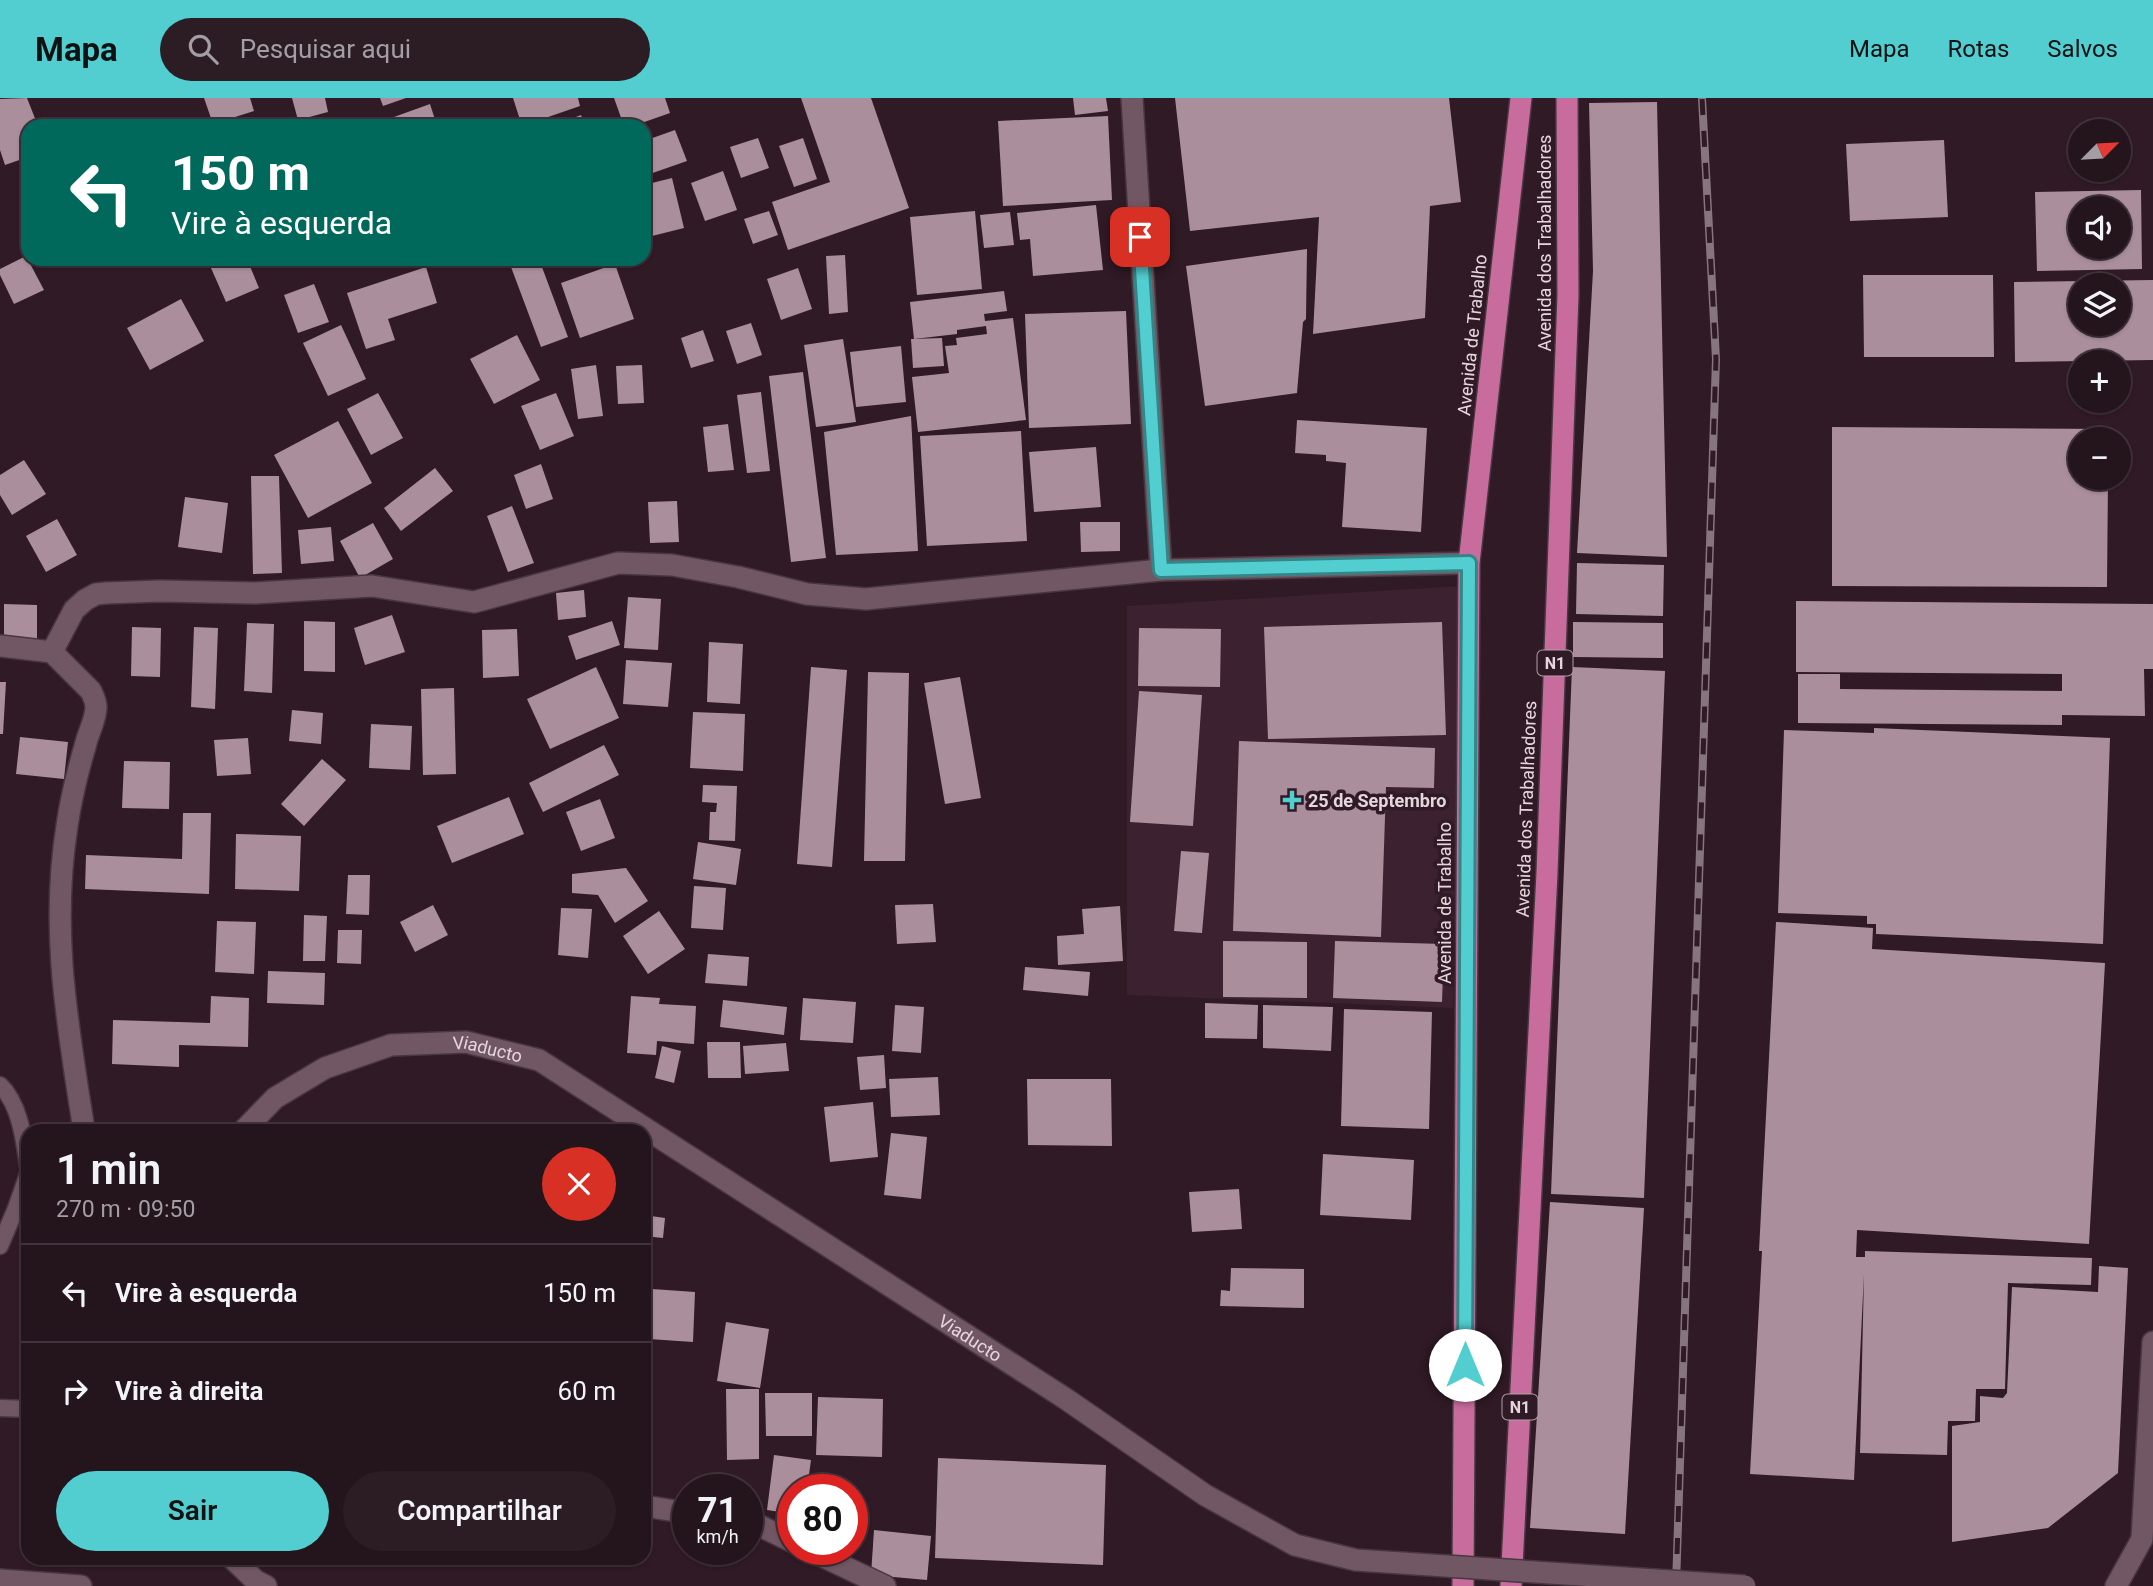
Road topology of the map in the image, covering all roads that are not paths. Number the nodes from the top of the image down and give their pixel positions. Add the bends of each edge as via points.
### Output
1 (1132, 98) edge
2 (1521, 98) edge
3 (1567, 98) edge
4 (1469, 563) junction
5 (1161, 570) junction
6 (0, 646) edge
7 (52, 652) junction
8 (0, 1085) edge
9 (83, 1124) edge
10 (250, 1124) edge
11 (638, 1124) edge
12 (21, 1129) edge
13 (651, 1132) edge
14 (21, 1194) edge
15 (0, 1246) edge
16 (2153, 1342) edge
17 (2152, 1371) edge
18 (0, 1408) edge
19 (21, 1409) edge
20 (651, 1507) edge
21 (672, 1510) edge
22 (2147, 1539) edge
23 (239, 1565) edge
24 (841, 1565) edge
25 (0, 1580) edge
26 (81, 1586) edge
27 (266, 1586) edge
28 (885, 1586) edge
29 (1463, 1586) edge
30 (1511, 1586) edge
31 (1745, 1586) edge
32 (2116, 1586) edge

1 - 5 street
2 - 4 highway, Avenida de Trabalho
3 - 30 highway, Avenida dos Trabalhadores / N1 via 1568,295 1547,887
4 - 5 street
4 - 29 highway, Avenida de Trabalho
5 - 7 street via 866,599 807,594 672,565 618,564 474,602 372,586 255,593 106,593 96,594 74,610
6 - 7 street
7 - 9 street via 91,691 96,707 74,786 60,885 62,989
8 - 12 lane via 9,1094
10 - 11 street, Viaducto, bridge via 275,1098 325,1068 391,1045 466,1042 539,1060
13 - 31 street, Viaducto, bridge via 1066,1399 1205,1495 1295,1545 1356,1560
14 - 15 lane
16 - 17 street
17 - 22 street
18 - 19 lane
20 - 21 street
22 - 32 street
23 - 27 street
24 - 28 street
25 - 26 street

